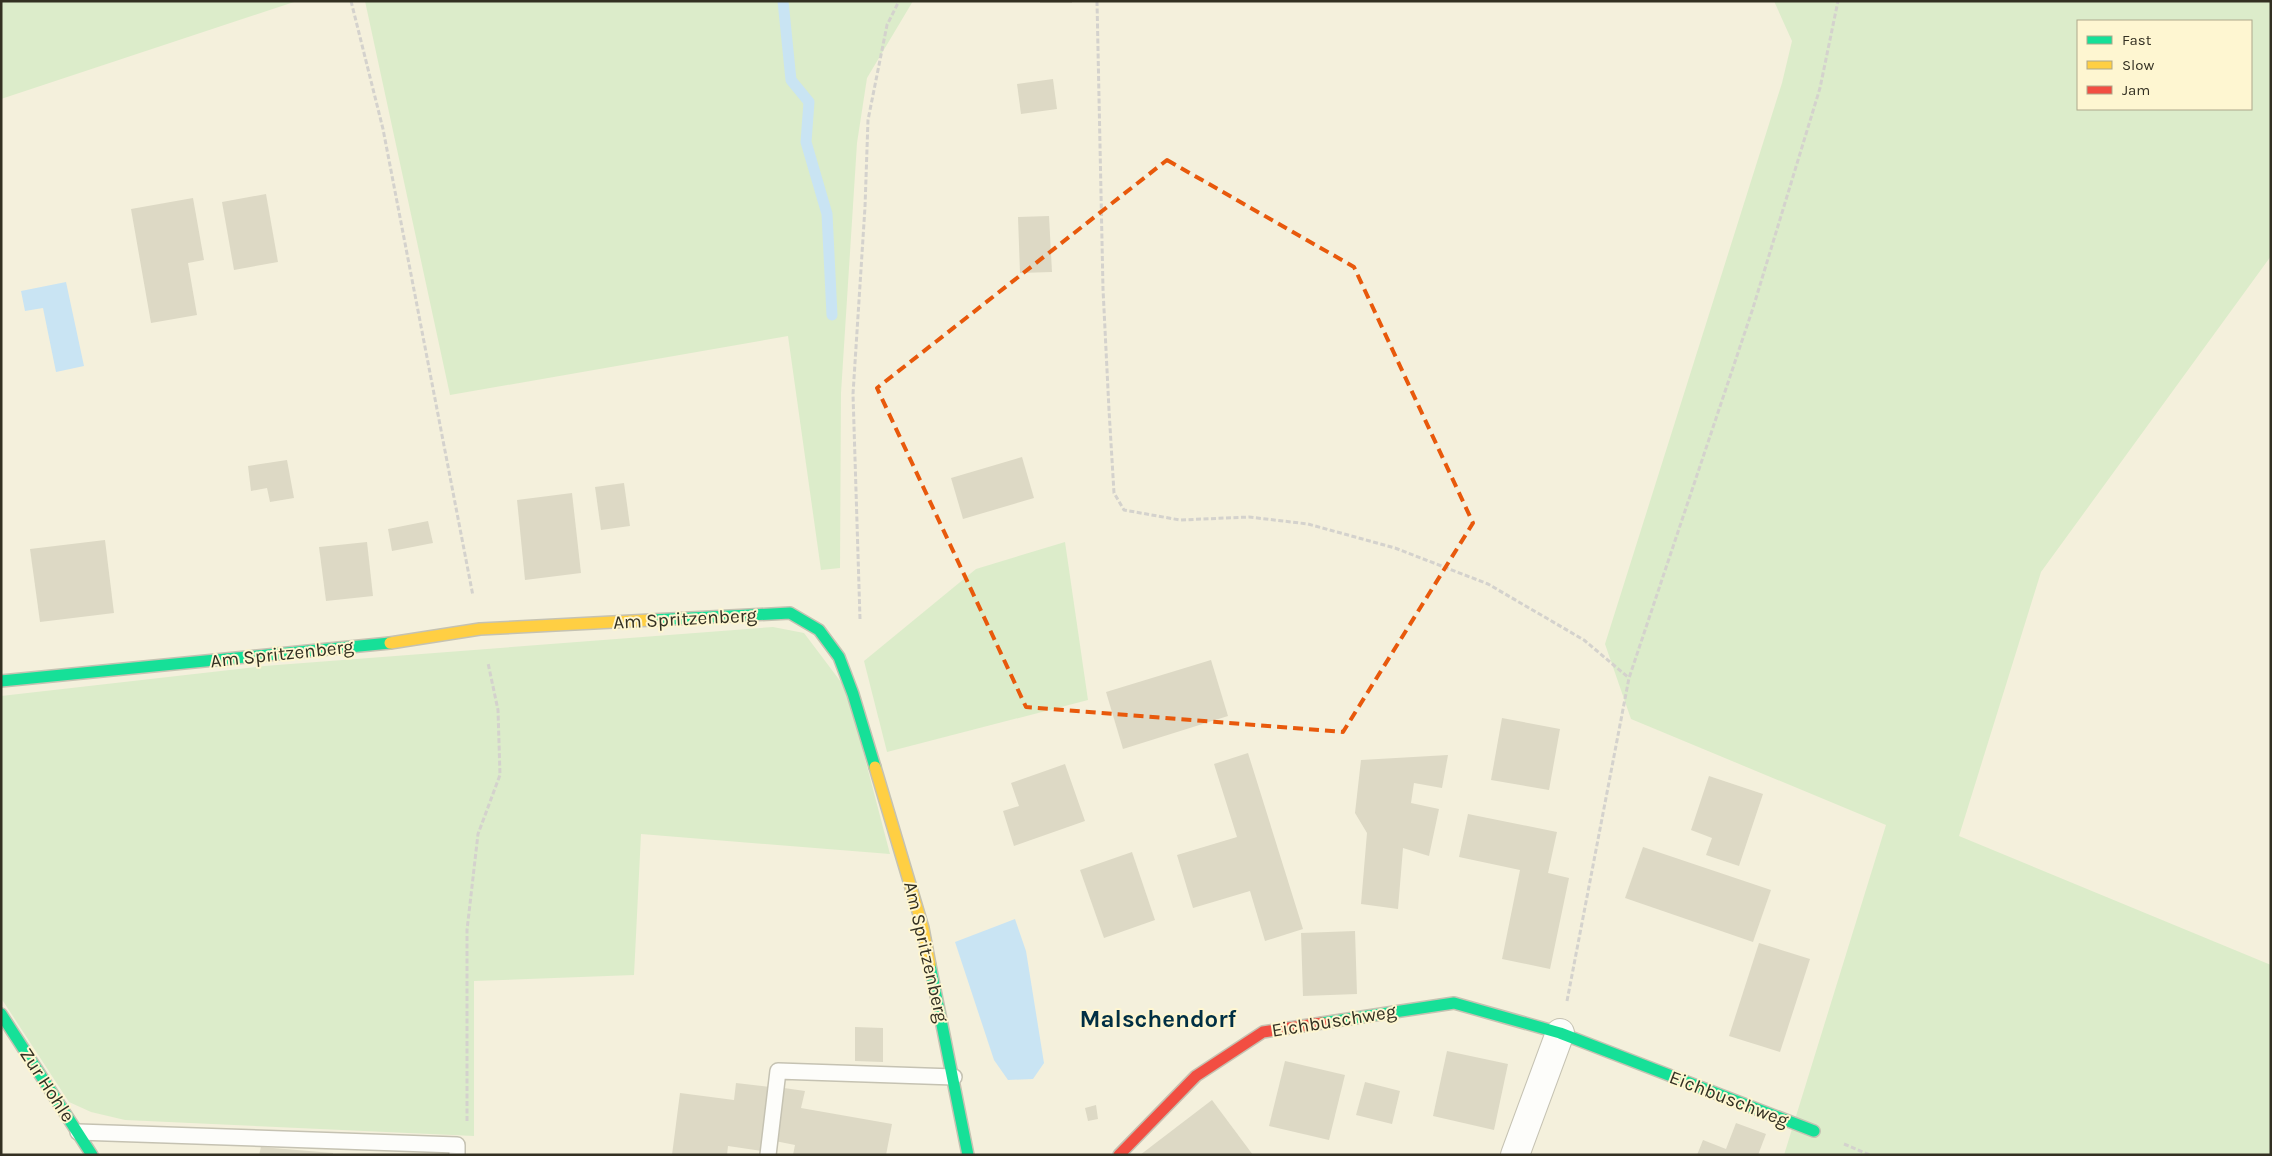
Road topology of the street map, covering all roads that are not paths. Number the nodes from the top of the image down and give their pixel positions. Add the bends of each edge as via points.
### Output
1 (1, 681) edge
2 (1, 1014) edge
3 (1560, 1034) junction
4 (954, 1077) junction
5 (1814, 1131) dead end
6 (78, 1132) junction
7 (457, 1150) edge
8 (92, 1155) edge
9 (768, 1155) edge
10 (968, 1155) edge
11 (1119, 1155) edge
12 (1515, 1155) edge

1 - 4 street, Am Spritzenberg via 410,641 480,629 790,613 819,630 839,657 853,694 918,910
2 - 6 street, Zur Hohle
3 - 5 street, Eichbuschweg
3 - 11 street, Eichbuschweg via 1454,1003 1263,1032 1196,1076
3 - 12 street
4 - 9 lane via 778,1071
4 - 10 street, Am Spritzenberg
6 - 7 lane
6 - 8 street, Zur Hohle

